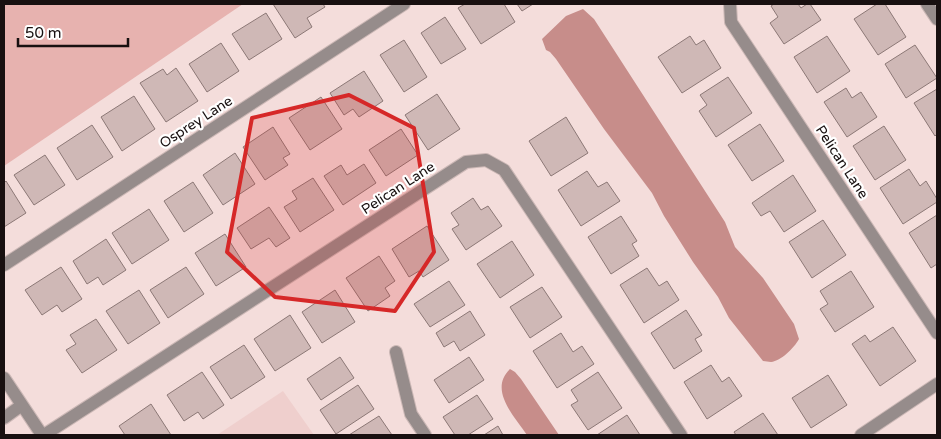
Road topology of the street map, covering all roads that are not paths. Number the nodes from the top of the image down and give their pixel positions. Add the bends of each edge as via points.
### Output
1 (404, 4) edge
2 (730, 4) edge
3 (927, 4) edge
4 (937, 19) edge
5 (4, 265) edge
6 (937, 333) edge
7 (396, 352) dead end
8 (4, 378) edge
9 (937, 384) edge
10 (22, 405) junction
11 (4, 418) edge
12 (43, 435) edge
13 (425, 435) edge
14 (681, 435) edge
15 (861, 435) edge

1 - 5 street, Osprey Lane
2 - 6 street, Pelican Lane via 731,22
3 - 4 street
7 - 13 street via 411,414
8 - 10 street
9 - 15 street
10 - 11 street
10 - 12 street
12 - 14 street, Pelican Lane via 466,162 486,160 504,170

